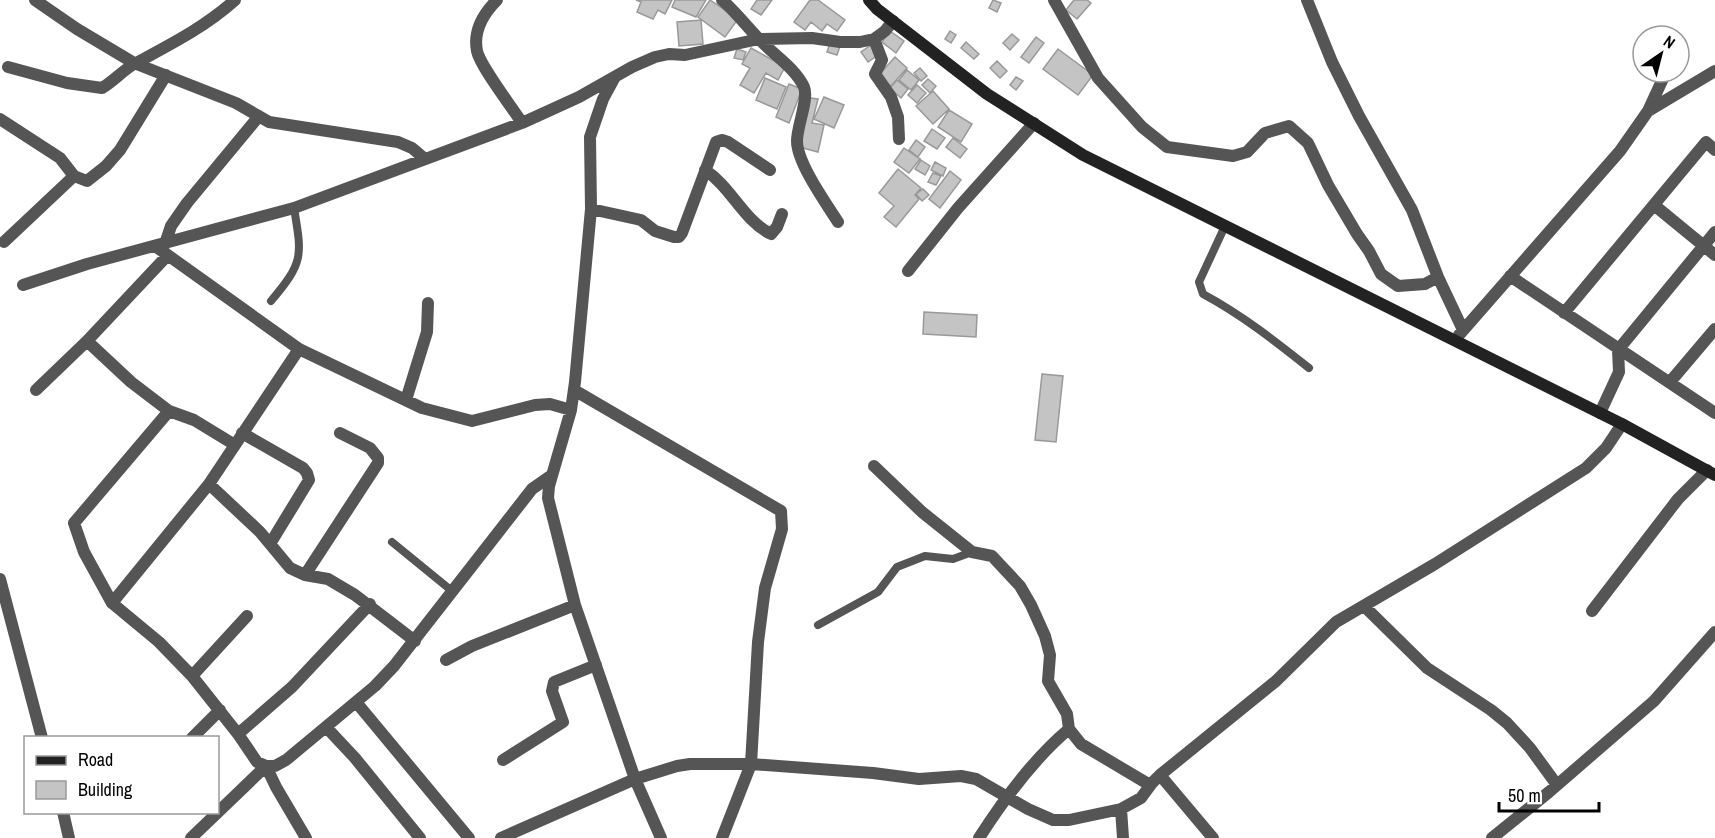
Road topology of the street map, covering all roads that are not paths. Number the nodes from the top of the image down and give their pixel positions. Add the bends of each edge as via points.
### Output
1 (34, 0) edge
2 (235, 0) edge
3 (497, 0) edge
4 (722, 0) edge
5 (869, 0) edge
6 (1054, 0) edge
7 (1307, 0) edge
8 (893, 21) junction
9 (759, 39) junction
10 (874, 39) junction
11 (134, 63) junction
12 (8, 67) dead end
13 (1715, 71) edge
14 (166, 75) junction
15 (615, 77) junction
16 (1660, 84) edge
17 (1648, 111) junction
18 (259, 116) junction
19 (0, 119) edge
20 (522, 123) junction
21 (1034, 123) junction
22 (899, 139) dead end
23 (1715, 150) edge
24 (425, 159) junction
25 (705, 170) junction
26 (770, 170) dead end
27 (74, 176) junction
28 (1654, 205) junction
29 (294, 208) junction
30 (591, 209) junction
31 (782, 214) dead end
32 (838, 222) dead end
33 (1225, 226) junction
34 (1715, 232) edge
35 (4, 242) dead end
36 (1704, 246) junction
37 (162, 248) junction
38 (1715, 255) edge
39 (908, 271) dead end
40 (1510, 276) junction
41 (1438, 277) junction
42 (23, 285) dead end
43 (271, 301) dead end
44 (429, 303) dead end
45 (1564, 313) junction
46 (1715, 328) edge
47 (1463, 330) junction
48 (1454, 340) junction
49 (87, 341) junction
50 (299, 349) junction
51 (1618, 350) junction
52 (1309, 368) dead end
53 (1670, 382) junction
54 (36, 390) dead end
55 (574, 390) junction
56 (406, 400) junction
57 (570, 410) junction
58 (169, 411) junction
59 (1600, 412) junction
60 (1715, 413) edge
61 (1622, 424) junction
62 (242, 433) junction
63 (340, 433) dead end
64 (235, 445) junction
65 (874, 466) dead end
66 (1711, 472) edge
67 (552, 475) junction
68 (209, 484) junction
69 (392, 542) dead end
70 (270, 544) junction
71 (972, 552) junction
72 (305, 575) junction
73 (0, 579) edge
74 (452, 591) junction
75 (112, 603) junction
76 (370, 604) junction
77 (575, 605) junction
78 (1364, 606) junction
79 (1592, 611) dead end
80 (247, 616) dead end
81 (818, 625) dead end
82 (1715, 632) edge
83 (415, 641) junction
84 (446, 660) dead end
85 (596, 665) junction
86 (192, 676) junction
87 (356, 702) junction
88 (220, 710) junction
89 (326, 727) junction
90 (1069, 729) junction
91 (238, 734) junction
92 (41, 736) edge
93 (194, 736) edge
94 (503, 760) dead end
95 (751, 764) junction
96 (266, 766) junction
97 (1160, 775) junction
98 (635, 779) junction
99 (1150, 785) junction
100 (1557, 785) junction
101 (1007, 796) junction
102 (1121, 809) junction
103 (219, 811) edge
104 (63, 814) edge
105 (216, 814) edge
106 (69, 838) edge
107 (191, 838) edge
108 (306, 838) edge
109 (420, 838) edge
110 (469, 838) edge
111 (501, 838) edge
112 (661, 838) edge
113 (722, 838) edge
114 (979, 838) edge
115 (1123, 838) edge
116 (1213, 838) edge
117 (1492, 838) edge

1 - 11 street
2 - 11 street via 208,22
3 - 20 street via 480,21 477,52
4 - 9 street
5 - 8 main road
6 - 41 street via 1098,78 1142,128 1167,147 1233,156 1247,152 1265,133 1289,126 1308,143 1381,274 1398,285 1425,284
7 - 41 street via 1332,62 1412,210
8 - 10 street
8 - 21 main road via 987,94
9 - 10 street
9 - 15 street via 697,53 655,57
9 - 32 street via 788,65 804,87 806,96 797,143 812,179
10 - 22 street via 882,60 875,74 891,97 898,117
11 - 12 street via 102,88
11 - 14 street
13 - 17 street
14 - 18 street
14 - 27 street via 106,166 87,181
15 - 20 street
15 - 30 street via 591,129
16 - 17 street
17 - 40 street via 1620,151
18 - 24 street via 269,122 398,142
18 - 37 street via 187,203
19 - 27 street via 60,158
20 - 24 street
21 - 33 main road via 1083,155
21 - 39 street
23 - 28 street via 1706,142
24 - 29 street
25 - 26 street via 716,142 722,140
25 - 30 street via 679,237 655,231 641,220
25 - 31 street via 716,177 759,228 771,234
27 - 35 street
28 - 36 street
28 - 45 street
29 - 37 street
29 - 43 lane via 301,248 299,260
30 - 55 street
33 - 48 main road
33 - 52 lane via 1199,282 1203,294 1242,317
34 - 36 street
36 - 38 street
36 - 51 street
37 - 42 street via 87,264
37 - 49 street
37 - 50 street
40 - 45 street
40 - 47 street
41 - 47 street
44 - 56 street via 427,332
45 - 51 street
46 - 53 street
47 - 48 street
48 - 59 main road
49 - 54 street
49 - 58 street
50 - 56 street
50 - 62 street
51 - 53 street
51 - 59 street via 1619,372
53 - 60 street
55 - 57 street
55 - 95 street via 781,511 782,529 765,588 758,642
56 - 57 street via 472,421 535,405 550,404
57 - 67 street
58 - 64 street via 194,420
58 - 75 street via 74,523 84,552
59 - 61 main road
61 - 66 main road
61 - 78 street via 1586,468
62 - 64 street
62 - 70 street via 307,472 309,480
63 - 72 street via 370,448 378,463
64 - 68 street
65 - 71 street
66 - 79 street via 1678,499
67 - 74 street via 532,489
67 - 77 street via 548,498
68 - 70 street
68 - 75 street
69 - 74 lane
70 - 72 street via 290,568
71 - 81 lane via 953,559 925,556 897,567 878,592
71 - 90 street via 992,556 1020,586 1031,605 1050,655 1048,681 1067,714
72 - 76 street via 328,579
73 - 92 street
74 - 83 street
75 - 86 street
76 - 83 street
76 - 91 street via 292,687
77 - 84 street via 471,646
77 - 85 street
78 - 97 street via 1336,622 1276,681
78 - 100 street via 1427,668 1507,723
80 - 86 street
82 - 100 street via 1653,700
83 - 87 street via 375,687
85 - 94 street via 554,682 552,692 563,722
85 - 98 street
86 - 88 street
87 - 89 street
87 - 110 street
88 - 91 street
88 - 93 street
89 - 96 street via 286,760
89 - 109 street
90 - 99 street via 1081,744
90 - 101 street
91 - 96 street via 256,762
95 - 98 street via 677,766
95 - 101 street via 919,779 961,776 976,779
95 - 113 street
96 - 103 street
96 - 108 street
97 - 99 street
97 - 116 street
98 - 111 street
98 - 112 street
99 - 102 street via 1141,798
100 - 117 street
101 - 102 street via 1053,820
101 - 114 street
102 - 115 street
104 - 106 street
105 - 107 street

